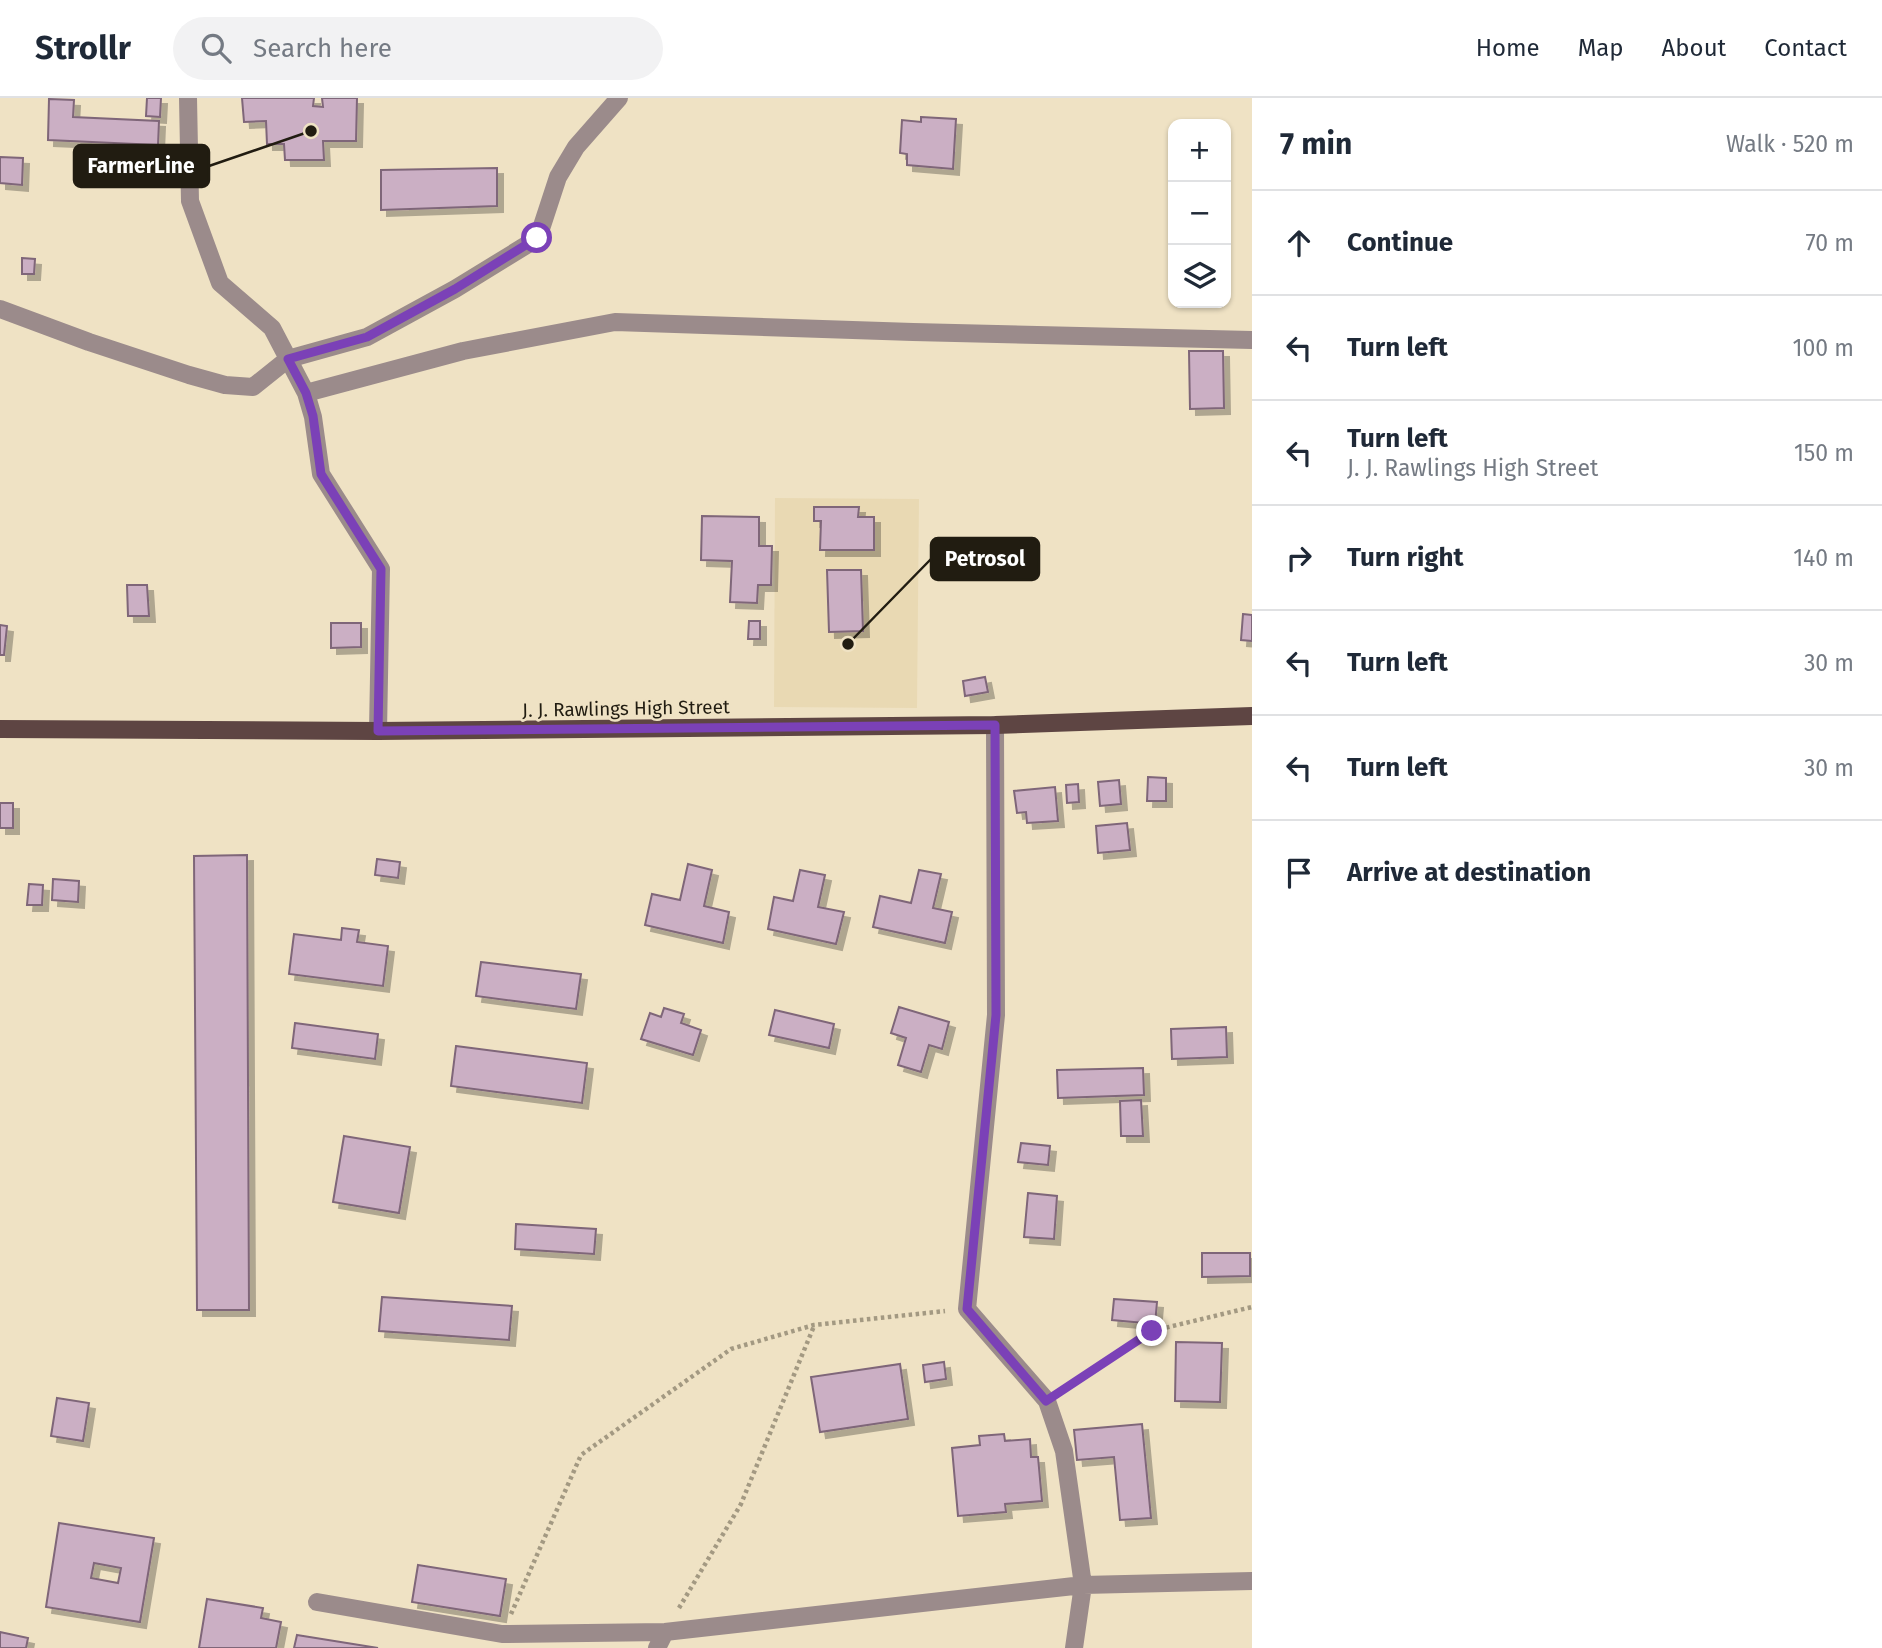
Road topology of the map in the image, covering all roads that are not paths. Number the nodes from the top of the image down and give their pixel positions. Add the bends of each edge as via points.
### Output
1 (188, 98) edge
2 (619, 98) edge
3 (0, 309) edge
4 (1252, 340) edge
5 (288, 359) junction
6 (306, 393) junction
7 (1252, 716) edge
8 (995, 725) junction
9 (0, 729) edge
10 (378, 731) junction
11 (1252, 1581) edge
12 (1083, 1585) junction
13 (317, 1602) dead end
14 (661, 1640) edge
15 (1074, 1648) edge

1 - 5 street via 190,201 220,283 272,328
2 - 5 street via 576,147 558,177 537,238 367,337
3 - 5 street via 225,385 253,387
4 - 6 street via 615,323 463,351
5 - 6 street
6 - 10 street via 321,474 381,569
7 - 8 main road, J. J. Rawlings High Street
8 - 10 main road, J. J. Rawlings High Street
8 - 12 street via 996,1015 967,1309 1046,1401 1064,1451
9 - 10 main road, J. J. Rawlings High Street
11 - 12 street
12 - 14 street
12 - 15 street
13 - 14 street via 502,1634

